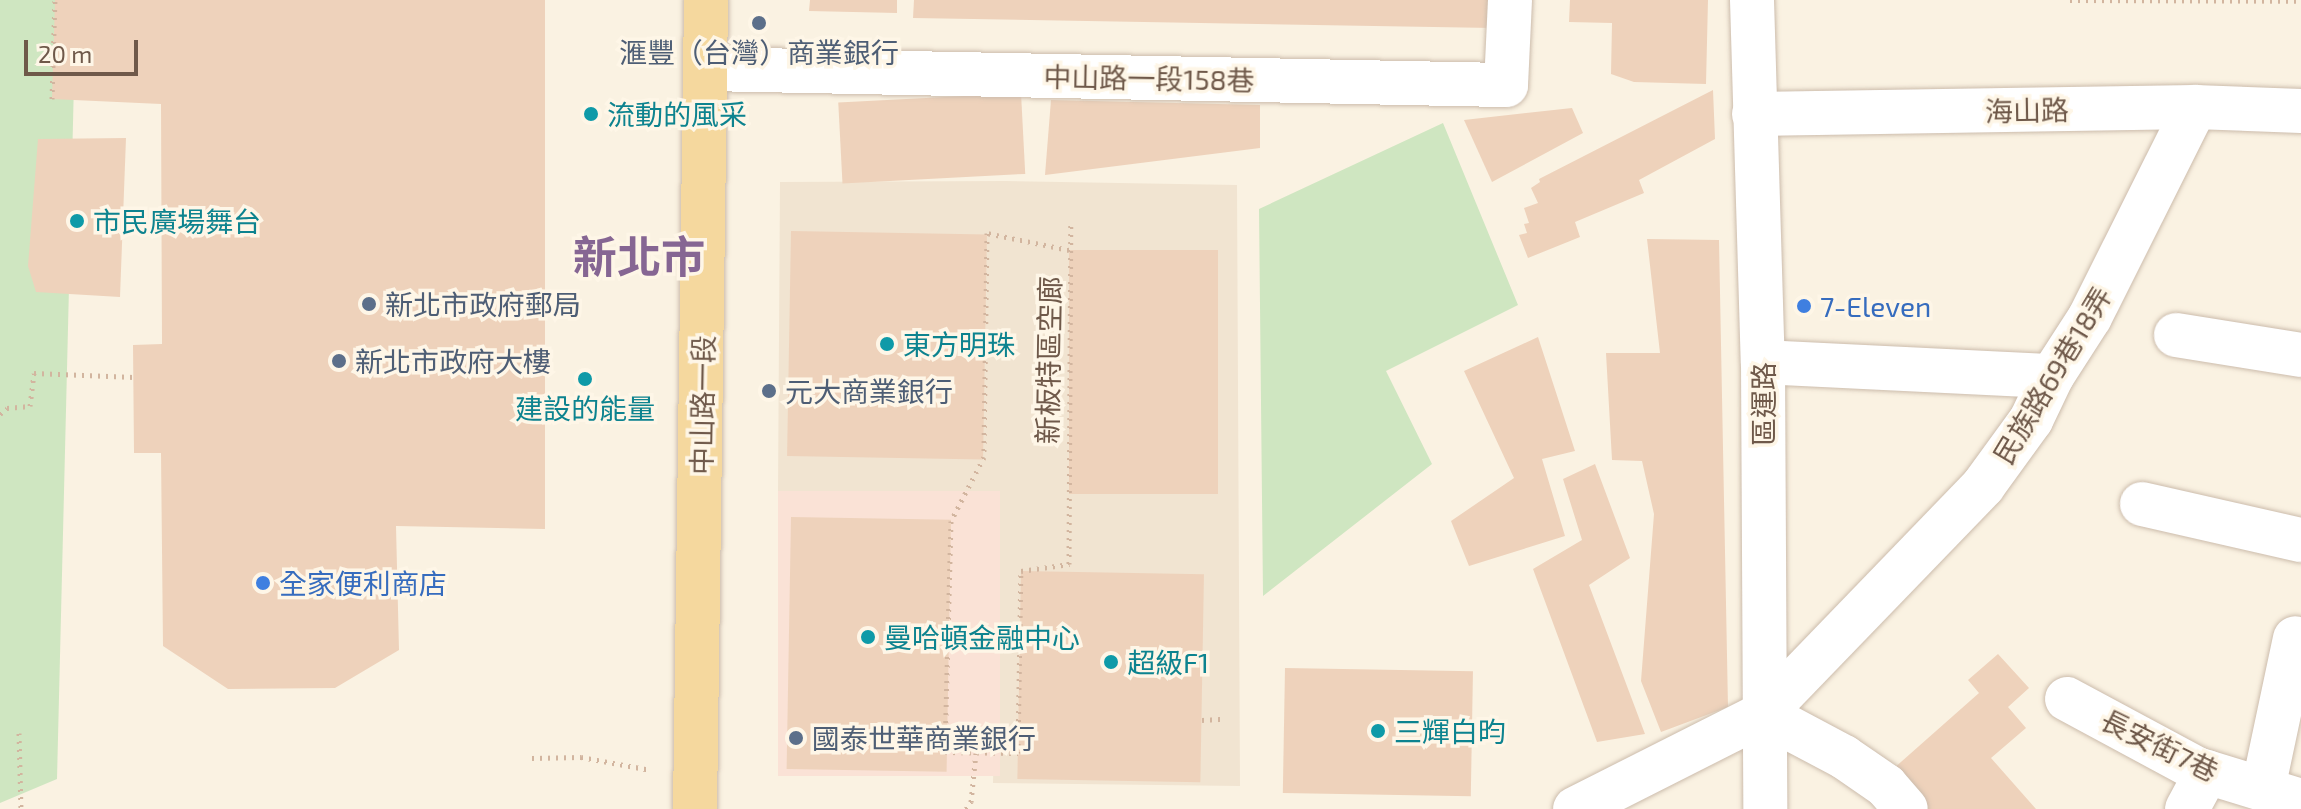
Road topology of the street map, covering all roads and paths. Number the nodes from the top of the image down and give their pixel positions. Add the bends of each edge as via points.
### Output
1 (55, 0) edge
2 (706, 0) edge
3 (1510, 0) edge
4 (1752, 0) edge
5 (2070, 0) edge
6 (2301, 1) edge
7 (707, 69) junction
8 (52, 99) dead end
9 (2195, 107) junction
10 (1754, 114) junction
11 (2296, 114) edge
12 (1071, 221) dead end
13 (1069, 250) junction
14 (2176, 335) dead end
15 (2301, 355) edge
16 (1763, 362) junction
17 (2052, 376) junction
18 (134, 377) dead end
19 (0, 414) edge
20 (2142, 504) dead end
21 (2301, 540) edge
22 (2295, 638) dead end
23 (2067, 699) dead end
24 (1763, 714) junction
25 (1224, 719) dead end
26 (1202, 720) dead end
27 (19, 733) dead end
28 (976, 753) junction
29 (532, 758) dead end
30 (651, 770) dead end
31 (2197, 790) edge
32 (2282, 795) edge
33 (21, 809) edge
34 (695, 809) edge
35 (966, 809) edge
36 (1575, 809) edge
37 (1765, 809) edge
38 (1906, 809) edge

1 - 8 path
2 - 7 main road, 中山路一段
3 - 7 street, 中山路一段158巷 via 1506,85
4 - 10 street, 區運路
5 - 6 path
7 - 34 main road, 中山路一段
9 - 10 street, 海山路
9 - 11 street, 海山路
9 - 17 street, 民族路69巷18弄 via 2090,317
10 - 16 street, 區運路
12 - 13 path
13 - 28 path, 新板特區空廊 via 1069,564 1021,571 1018,753
13 - 28 path, 新板特區空廊 via 987,233 984,457 951,521 945,752
14 - 15 street
16 - 17 street
16 - 24 street, 區運路
17 - 24 street, 民族路69巷18弄 via 2031,420 1983,486
18 - 19 path via 34,373 30,406
20 - 21 street
22 - 32 street
23 - 31 street, 長安街7巷
24 - 36 street, 民族路69巷18弄
24 - 37 street, 區運路
24 - 38 street via 1844,757 1886,786
25 - 26 path
27 - 33 path
28 - 35 path
29 - 30 path via 581,757
31 - 32 street, 長安街7巷

